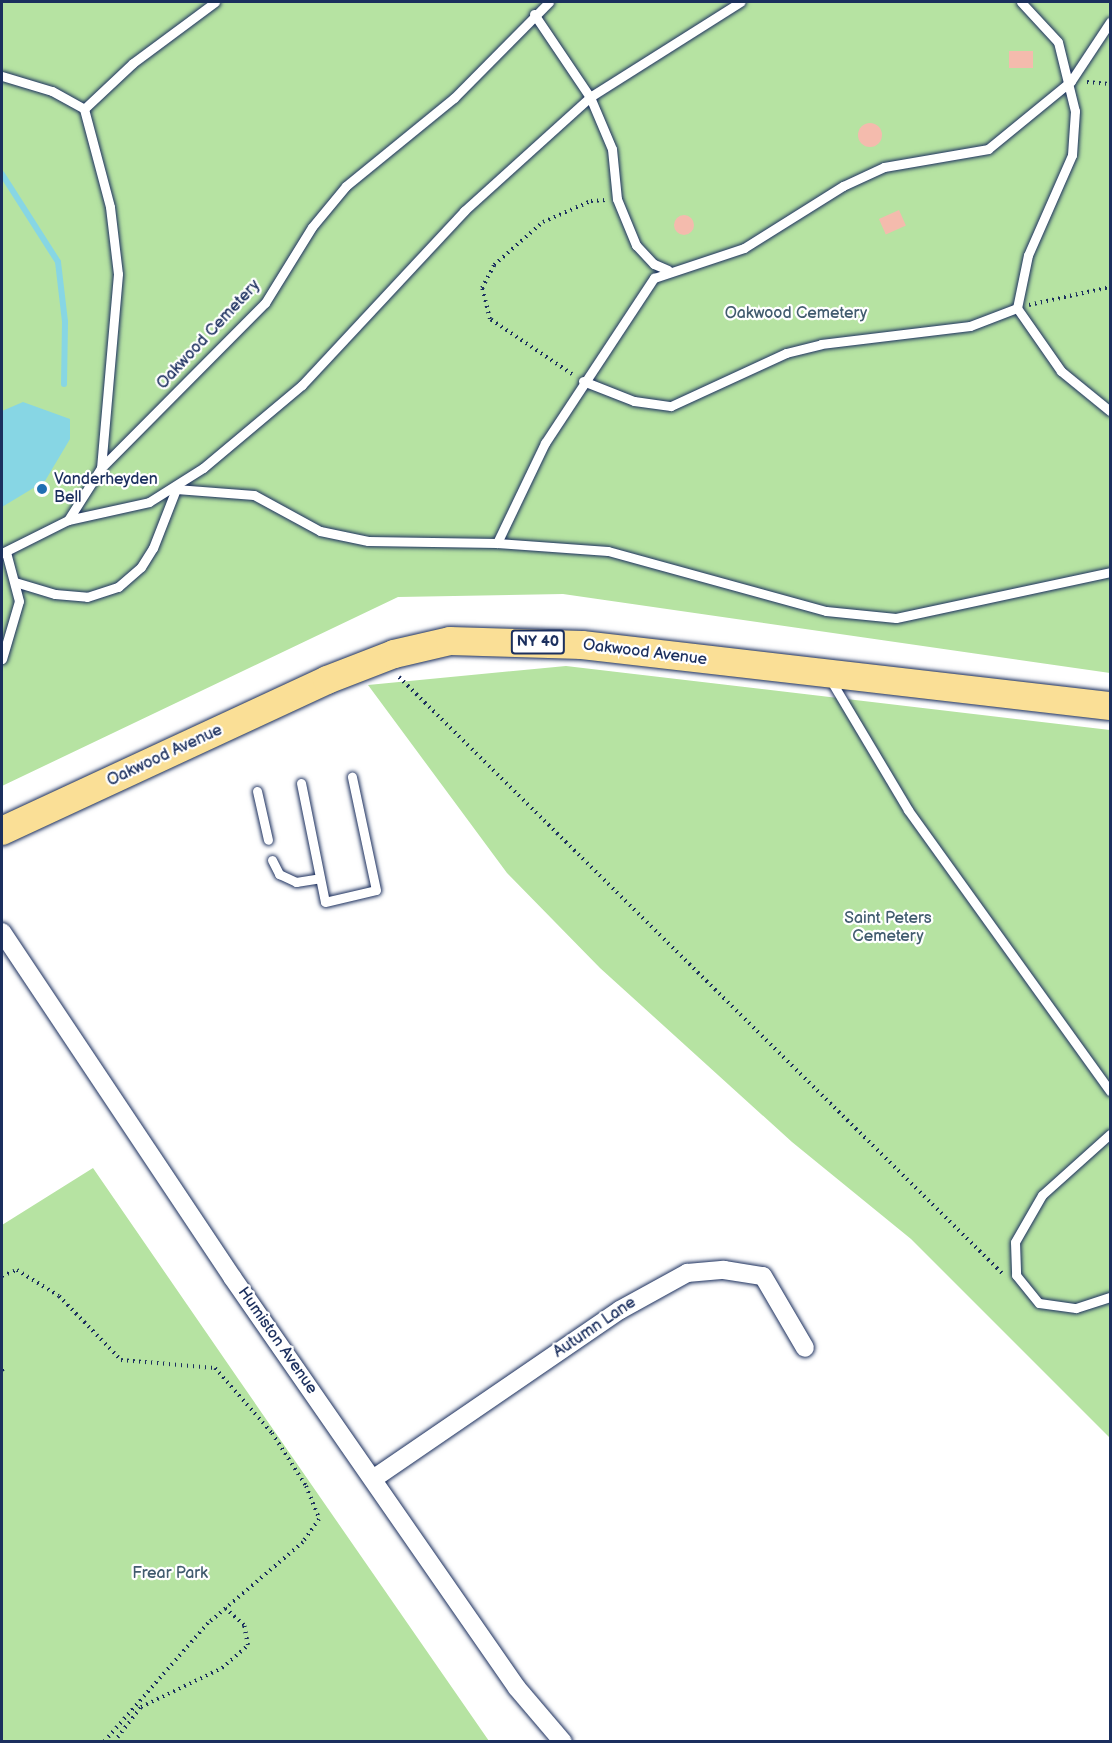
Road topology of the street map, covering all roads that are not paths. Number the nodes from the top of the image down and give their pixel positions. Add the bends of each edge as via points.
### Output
1 (215, 2) edge
2 (549, 2) edge
3 (740, 2) edge
4 (1021, 2) edge
5 (534, 14) junction
6 (1110, 22) edge
7 (2, 76) edge
8 (1071, 81) junction
9 (590, 97) junction
10 (84, 109) junction
11 (668, 270) junction
12 (1017, 308) junction
13 (583, 381) junction
14 (1110, 411) edge
15 (101, 468) junction
16 (176, 489) junction
17 (68, 519) junction
18 (497, 543) junction
19 (4, 552) edge
20 (1110, 572) edge
21 (15, 582) junction
22 (2, 659) edge
23 (826, 674) junction
24 (1110, 706) edge
25 (352, 777) dead end
26 (301, 783) dead end
27 (257, 791) dead end
28 (2, 831) edge
29 (268, 840) dead end
30 (272, 860) dead end
31 (320, 878) junction
32 (2, 932) edge
33 (1110, 1091) edge
34 (1110, 1134) edge
35 (1110, 1297) edge
36 (805, 1348) dead end
37 (373, 1479) junction
38 (563, 1742) edge

1 - 10 lane via 133,63
2 - 5 lane, Oakwood Cemetery
3 - 9 lane, Oakwood Cemetery
4 - 8 lane via 1058,42
5 - 9 lane
5 - 15 lane, Oakwood Cemetery via 454,98 346,186 312,227 265,303
6 - 8 lane
7 - 10 lane via 52,91
8 - 11 lane via 988,149 884,167 843,186 744,248 712,261
8 - 12 lane via 1071,155 1028,255
9 - 11 lane via 612,149 617,199 636,245 654,264
9 - 16 lane, Oakwood Cemetery via 464,211 302,384
10 - 15 lane, Oakwood Cemetery via 110,207 118,274
11 - 13 lane via 654,278
12 - 13 lane via 970,326 821,344 786,353 671,406 634,401
12 - 14 lane via 1061,371
13 - 18 lane via 545,443
15 - 17 lane, Oakwood Cemetery
16 - 17 lane, Oakwood Cemetery via 149,502
16 - 18 lane via 254,495 320,531 368,541
16 - 21 lane, Oakwood Cemetery via 153,548 141,567 118,586 87,597 55,594
17 - 19 lane, Oakwood Cemetery
18 - 20 lane via 608,551 826,610 896,618
19 - 21 lane, Oakwood Cemetery
21 - 22 lane, Oakwood Cemetery via 19,601
23 - 24 main road, Oakwood Avenue / NY 40
23 - 28 main road, Oakwood Avenue / NY 40 via 582,645 484,639 420,646 381,659
23 - 33 lane via 908,810
25 - 31 lane via 375,890 325,902
26 - 31 lane
27 - 29 lane
30 - 31 lane via 279,874 296,882
32 - 37 street, Humiston Avenue
34 - 35 lane via 1042,1196 1015,1242 1016,1275 1039,1303 1076,1308
36 - 37 street, Autumn Lane via 763,1276 724,1269 687,1274 620,1310
37 - 38 street, Humiston Avenue via 517,1688

